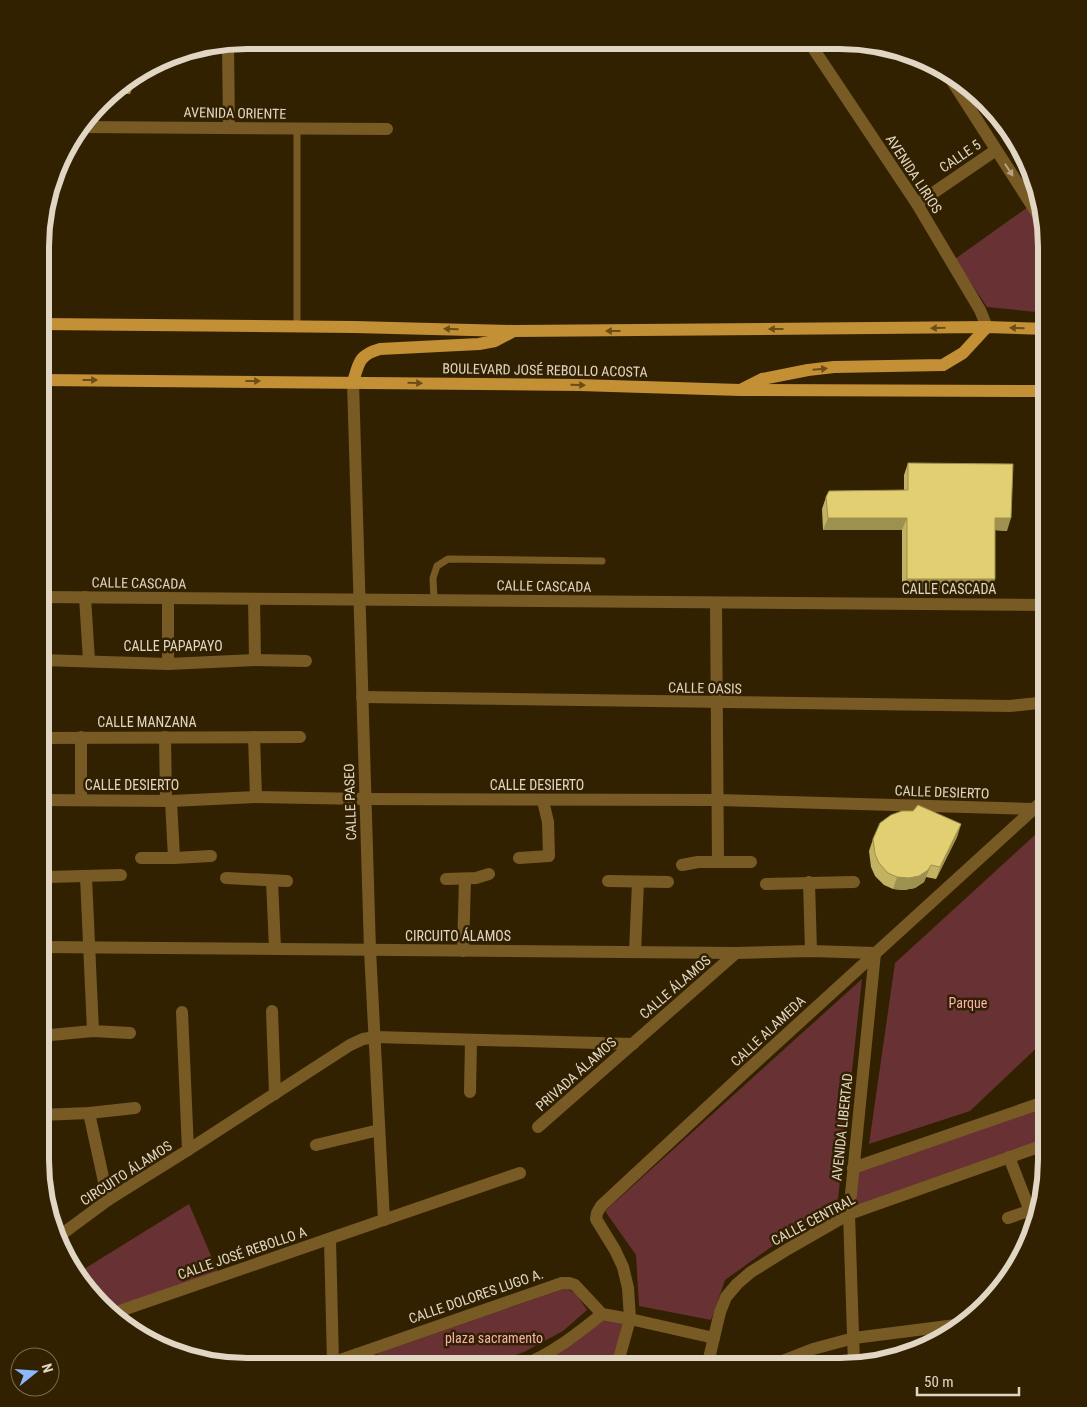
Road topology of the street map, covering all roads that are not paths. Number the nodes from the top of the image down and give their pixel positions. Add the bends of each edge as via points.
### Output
1 (228, 49) edge
2 (817, 49) edge
3 (953, 84) edge
4 (90, 126) edge
5 (229, 128) junction
6 (297, 129) junction
7 (387, 130) dead end
8 (996, 150) junction
9 (917, 204) junction
10 (1034, 209) edge
11 (49, 324) edge
12 (297, 326) junction
13 (987, 327) junction
14 (1038, 329) edge
15 (514, 331) junction
16 (49, 380) edge
17 (353, 382) junction
18 (740, 390) junction
19 (1038, 391) edge
20 (602, 561) dead end
21 (49, 597) edge
22 (84, 597) junction
23 (168, 598) junction
24 (254, 599) junction
25 (361, 600) junction
26 (434, 600) junction
27 (716, 603) junction
28 (1038, 605) edge
29 (49, 660) edge
30 (255, 660) junction
31 (89, 661) junction
32 (306, 661) dead end
33 (168, 664) junction
34 (362, 698) junction
35 (716, 703) junction
36 (1038, 703) edge
37 (80, 737) junction
38 (165, 737) junction
39 (254, 737) junction
40 (300, 737) dead end
41 (49, 738) edge
42 (256, 797) junction
43 (365, 799) junction
44 (49, 800) edge
45 (81, 800) junction
46 (717, 800) junction
47 (168, 801) junction
48 (543, 801) junction
49 (1038, 805) edge
50 (1033, 809) junction
51 (211, 856) dead end
52 (141, 858) dead end
53 (174, 858) junction
54 (519, 858) dead end
55 (718, 862) junction
56 (751, 862) dead end
57 (682, 865) dead end
58 (489, 874) dead end
59 (121, 875) dead end
60 (49, 877) edge
61 (86, 877) junction
62 (226, 878) dead end
63 (446, 879) dead end
64 (465, 879) junction
65 (272, 881) junction
66 (288, 881) dead end
67 (608, 881) dead end
68 (638, 882) junction
69 (668, 882) dead end
70 (809, 882) junction
71 (854, 882) dead end
72 (766, 884) dead end
73 (49, 947) edge
74 (89, 947) junction
75 (275, 948) junction
76 (370, 950) junction
77 (463, 951) junction
78 (811, 951) junction
79 (635, 952) junction
80 (736, 953) junction
81 (875, 953) junction
82 (272, 1011) dead end
83 (182, 1012) dead end
84 (93, 1031) junction
85 (130, 1033) dead end
86 (49, 1035) edge
87 (375, 1037) junction
88 (472, 1040) junction
89 (633, 1044) junction
90 (470, 1092) dead end
91 (275, 1094) junction
92 (1038, 1104) edge
93 (135, 1108) dead end
94 (89, 1113) junction
95 (49, 1115) edge
96 (538, 1127) dead end
97 (379, 1130) junction
98 (316, 1145) dead end
99 (1038, 1147) edge
100 (188, 1150) junction
101 (1009, 1157) junction
102 (853, 1168) junction
103 (520, 1173) dead end
104 (108, 1200) junction
105 (1033, 1205) edge
106 (1032, 1210) edge
107 (849, 1214) junction
108 (1008, 1218) dead end
109 (384, 1220) junction
110 (63, 1233) edge
111 (330, 1239) junction
112 (119, 1311) edge
113 (602, 1314) junction
114 (630, 1319) junction
115 (948, 1326) edge
116 (714, 1338) junction
117 (854, 1338) junction
118 (328, 1358) edge
119 (353, 1358) edge
120 (538, 1358) edge
121 (619, 1358) edge
122 (709, 1358) edge
123 (790, 1358) edge
124 (854, 1358) edge

1 - 5 street
2 - 9 street, AVENIDA LIRIOS
3 - 8 street
4 - 5 street, AVENIDA ORIENTE
5 - 6 street, AVENIDA ORIENTE
6 - 7 street, AVENIDA ORIENTE
6 - 12 lane
8 - 9 street, CALLE 5
8 -> 10 street
9 - 13 street, AVENIDA LIRIOS
11 - 12 main road
15 -> 12 main road
14 -> 13 main road
13 -> 15 main road
18 -> 13 main road via 762,379 808,370 943,365 963,353
15 - 17 main road via 479,344 369,352 362,357
16 -> 17 main road, BOULEVARD JOSÉ REBOLLO ACOSTA
17 -> 18 main road, BOULEVARD JOSÉ REBOLLO ACOSTA
17 - 25 street, CALLE PASEO
18 - 19 main road, BOULEVARD JOSÉ REBOLLO ACOSTA
20 - 26 lane via 448,559 437,566
21 - 22 street, CALLE CASCADA
22 - 23 street, CALLE CASCADA
22 - 31 street
23 - 24 street, CALLE CASCADA
23 - 33 street
24 - 25 street, CALLE CASCADA
24 - 30 street
25 - 26 street, CALLE CASCADA
25 - 34 street, CALLE PASEO
26 - 27 street, CALLE CASCADA
27 - 28 street, CALLE CASCADA
27 - 35 street
29 - 31 street, CALLE PAPAPAYO
30 - 32 street, CALLE PAPAPAYO
30 - 33 street, CALLE PAPAPAYO
31 - 33 street, CALLE PAPAPAYO
34 - 35 street, CALLE OASIS
34 - 43 street, CALLE PASEO
35 - 36 street, CALLE OASIS via 1010,706
35 - 46 street
37 - 38 street, CALLE MANZANA
37 - 41 street, CALLE MANZANA
37 - 45 street
38 - 39 street, CALLE MANZANA
38 - 47 street
39 - 40 street, CALLE MANZANA
39 - 42 street
42 - 43 street, CALLE DESIERTO
42 - 47 street, CALLE DESIERTO
43 - 48 street, CALLE DESIERTO
43 - 76 street, CALLE PASEO
44 - 45 street, CALLE DESIERTO
45 - 47 street, CALLE DESIERTO
46 - 48 street, CALLE DESIERTO
46 - 50 street, CALLE DESIERTO
46 - 55 street
47 - 53 street
48 - 54 street via 548,822 549,856
49 - 50 street, CALLE ALAMEDA
50 - 81 street, CALLE ALAMEDA
51 - 53 street
52 - 53 street
55 - 56 street
55 - 57 street
58 - 64 street
59 - 61 street
60 - 61 street
61 - 74 street
62 - 65 street
63 - 64 street
64 - 77 street
65 - 66 street
65 - 75 street
67 - 68 street
68 - 69 street
68 - 79 street
70 - 71 street
70 - 72 street
70 - 78 street
73 - 74 street, CIRCUITO ÁLAMOS
74 - 75 street, CIRCUITO ÁLAMOS
74 - 84 street
75 - 76 street, CIRCUITO ÁLAMOS
76 - 77 street, CIRCUITO ÁLAMOS
76 - 87 street, CALLE PASEO
77 - 79 street, CIRCUITO ÁLAMOS
78 - 80 street, CIRCUITO ÁLAMOS
78 - 81 street, CIRCUITO ÁLAMOS
79 - 80 street, CIRCUITO ÁLAMOS
80 - 89 street, CALLE ÁLAMOS
81 - 102 street, AVENIDA LIBERTAD
81 - 114 street, CALLE ALAMEDA via 601,1206 596,1219 623,1267
82 - 91 street
83 - 100 street
84 - 85 street
84 - 86 street
87 - 88 street, CIRCUITO ÁLAMOS
87 - 91 street, CIRCUITO ÁLAMOS via 350,1045
87 - 97 street, CALLE PASEO
88 - 89 street, CIRCUITO ÁLAMOS
88 - 90 street
89 - 96 street, PRIVADA ÁLAMOS
91 - 100 street, CIRCUITO ÁLAMOS
92 - 102 street
93 - 94 street
94 - 95 street
94 - 104 street
97 - 98 street
97 - 109 street, CALLE PASEO
99 - 101 street, CALLE CENTRAL
100 - 104 street, CIRCUITO ÁLAMOS
101 - 105 street
101 - 107 street, CALLE CENTRAL
102 - 107 street, AVENIDA LIBERTAD
103 - 109 street, CALLE JOSÉ REBOLLO A
104 - 110 street, CIRCUITO ÁLAMOS
106 - 108 street
107 - 116 street, CALLE CENTRAL via 751,1272 737,1284 726,1297
107 - 117 street, AVENIDA LIBERTAD
109 - 111 street, CALLE JOSÉ REBOLLO A
111 - 112 street, CALLE JOSÉ REBOLLO A
111 - 118 street
113 - 114 street
113 - 119 street, CALLE DOLORES LUGO A. via 575,1285 562,1283
113 - 120 street via 573,1338
114 - 116 street
114 - 121 street
115 - 117 street
116 - 122 street, CALLE CENTRAL
117 - 123 street
117 - 124 street, AVENIDA LIBERTAD

